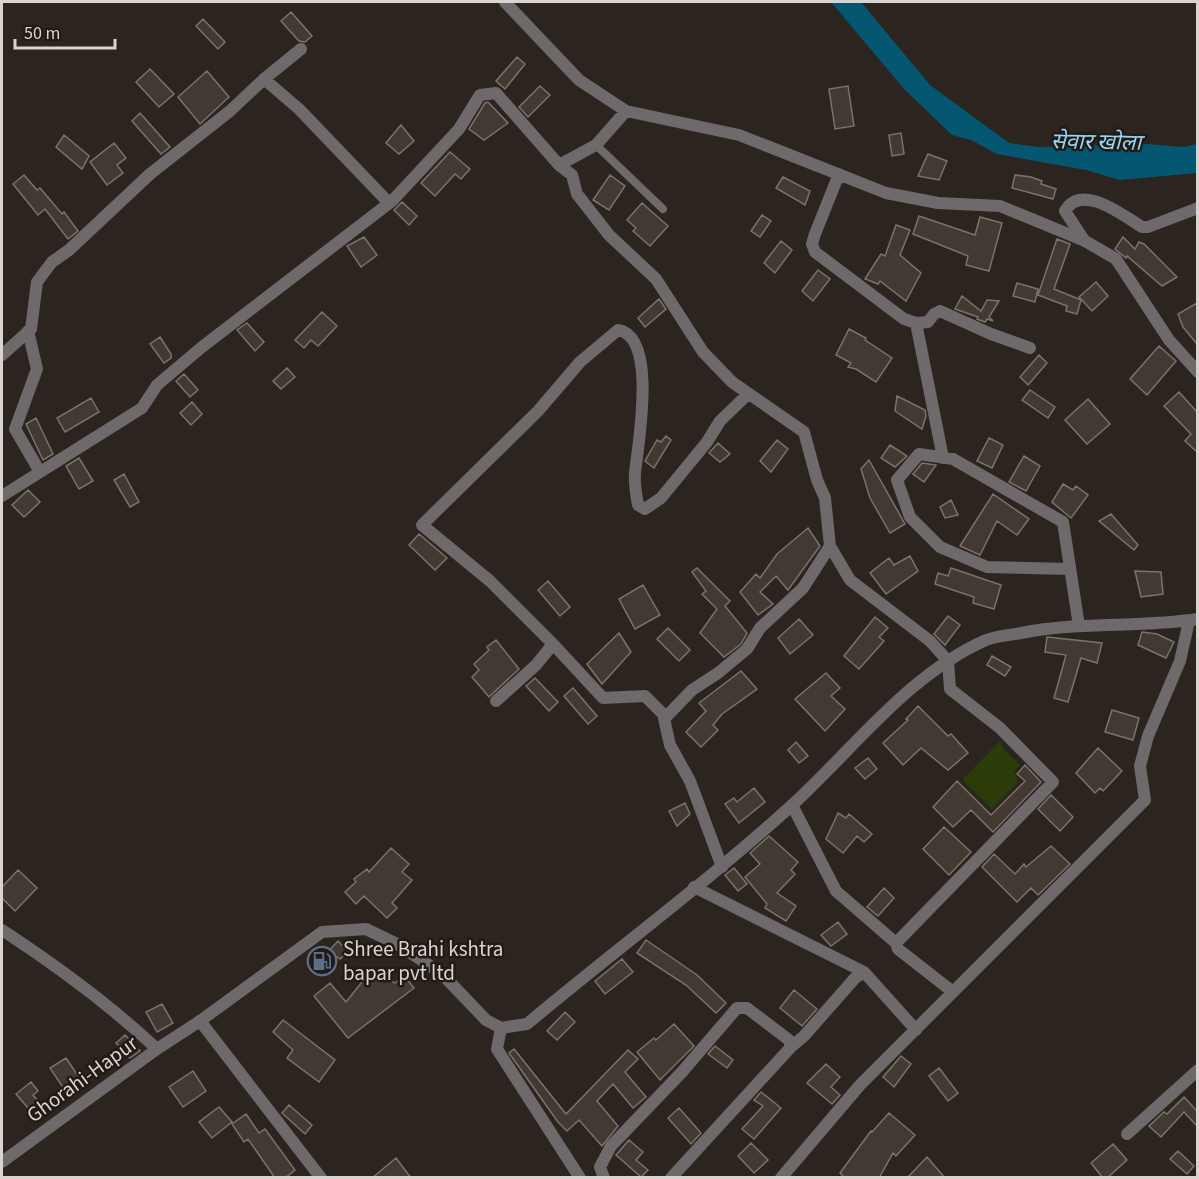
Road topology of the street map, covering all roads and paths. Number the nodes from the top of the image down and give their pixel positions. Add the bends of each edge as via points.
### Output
1 (505, 2) edge
2 (302, 49) dead end
3 (264, 79) junction
4 (626, 111) junction
5 (596, 145) junction
6 (559, 165) junction
7 (839, 174) junction
8 (389, 203) junction
9 (1197, 208) edge
10 (663, 209) dead end
11 (1084, 241) junction
12 (916, 323) junction
13 (28, 331) junction
14 (1030, 348) dead end
15 (2, 355) edge
16 (1197, 372) edge
17 (748, 394) junction
18 (943, 458) junction
19 (40, 472) junction
20 (2, 496) edge
21 (830, 546) junction
22 (1070, 569) junction
23 (1193, 620) edge
24 (1079, 626) junction
25 (553, 644) junction
26 (948, 661) junction
27 (496, 701) dead end
28 (664, 719) junction
29 (792, 805) junction
30 (722, 867) junction
31 (694, 887) junction
32 (2, 930) edge
33 (896, 944) junction
34 (864, 972) junction
35 (953, 992) junction
36 (200, 1021) junction
37 (501, 1028) junction
38 (916, 1030) junction
39 (790, 1047) junction
40 (157, 1049) junction
41 (1197, 1070) edge
42 (1127, 1134) dead end
43 (2, 1162) edge
44 (321, 1178) edge
45 (580, 1178) edge
46 (603, 1178) edge
47 (671, 1178) edge
48 (781, 1178) edge

1 - 4 street via 579,80
2 - 3 street
3 - 8 street
3 - 13 street via 52,262 37,282
4 - 5 street
4 - 7 street via 739,135
5 - 6 street
5 - 10 lane
6 - 8 street via 496,93 480,95 459,129
6 - 17 street via 572,175 577,194 609,235 656,279 703,352
7 - 11 street via 886,193 938,202 1000,206
7 - 12 street via 812,243 815,252 904,319
8 - 19 street via 202,346 158,385 142,408
9 - 11 street via 1148,227 1093,200 1071,203 1066,215
11 - 16 street via 1116,259 1169,340
12 - 14 street via 928,322 940,311
12 - 18 street
13 - 15 street
13 - 19 street via 37,369 15,429
17 - 21 street via 804,432 825,498
17 - 25 street via 720,421 661,498 645,509 638,505 634,484 641,428 640,360 633,338 618,330 580,362 538,411 422,525 490,581
18 - 22 street via 953,459 1063,522
18 - 22 street via 919,454 897,480 910,517 940,547 987,567
19 - 20 street
21 - 26 street via 850,580 930,640
21 - 28 street via 803,588 760,628 747,649 692,690
22 - 24 street
23 - 24 street
23 - 35 street via 1140,766 1145,800
24 - 26 street via 1060,625 988,639
25 - 27 street
25 - 28 street via 603,698 645,696
26 - 29 street via 894,705
26 - 33 street via 950,688 1000,728 1053,782
28 - 30 street via 670,746 690,781
29 - 30 street
29 - 33 street via 836,891
30 - 31 street
31 - 34 street
31 - 37 street via 527,1024
32 - 40 street via 74,977
33 - 35 street
34 - 38 street
34 - 39 street
35 - 38 street
36 - 37 street, Ghorahi-Hapur via 322,932 366,929 399,945 442,974 486,1020
36 - 40 street, Ghorahi-Hapur
36 - 44 street
37 - 45 street via 497,1049
38 - 48 street via 860,1085
39 - 46 street via 789,1040 756,1013 737,1008 611,1146 600,1167
39 - 47 street
40 - 43 street, Ghorahi-Hapur
41 - 42 street

